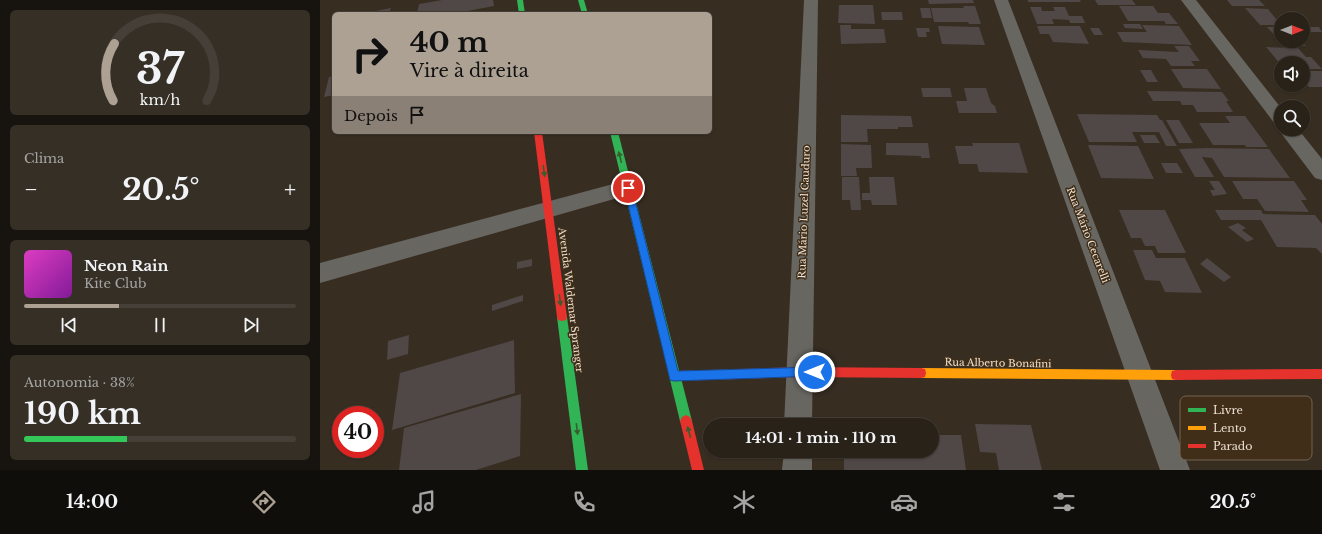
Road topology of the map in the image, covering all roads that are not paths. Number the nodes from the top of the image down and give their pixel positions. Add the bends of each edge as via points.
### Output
1 (520, 0) edge
2 (581, 0) edge
3 (810, 0) edge
4 (1001, 0) edge
5 (1188, 0) edge
6 (522, 12) edge
7 (584, 12) edge
8 (1274, 111) edge
9 (538, 134) edge
10 (614, 134) edge
11 (1293, 136) edge
12 (1322, 173) edge
13 (628, 188) junction
14 (549, 210) junction
15 (320, 272) edge
16 (800, 372) junction
17 (1322, 374) edge
18 (674, 376) junction
19 (1141, 376) junction
20 (798, 418) edge
21 (798, 458) edge
22 (582, 470) edge
23 (698, 470) edge
24 (797, 470) edge
25 (1175, 470) edge

1 - 6 main road
2 - 7 main road
3 - 16 street, Rua Mário Luzel Cauduro
4 - 19 street, Rua Mário Cecarelli
5 - 8 street
9 -> 14 main road, Avenida Waldemar Spranger
13 -> 10 main road
11 - 12 street
13 - 14 street
13 - 18 main road
14 - 15 street
14 -> 22 main road, Avenida Waldemar Spranger
16 - 18 main road, Rua Alberto Bonafini
16 - 19 main road, Rua Alberto Bonafini
16 - 20 street, Rua Mário Luzel Cauduro
17 - 19 main road, Rua Alberto Bonafini
23 -> 18 main road
19 - 25 street, Rua Mário Cecarelli
21 - 24 street

